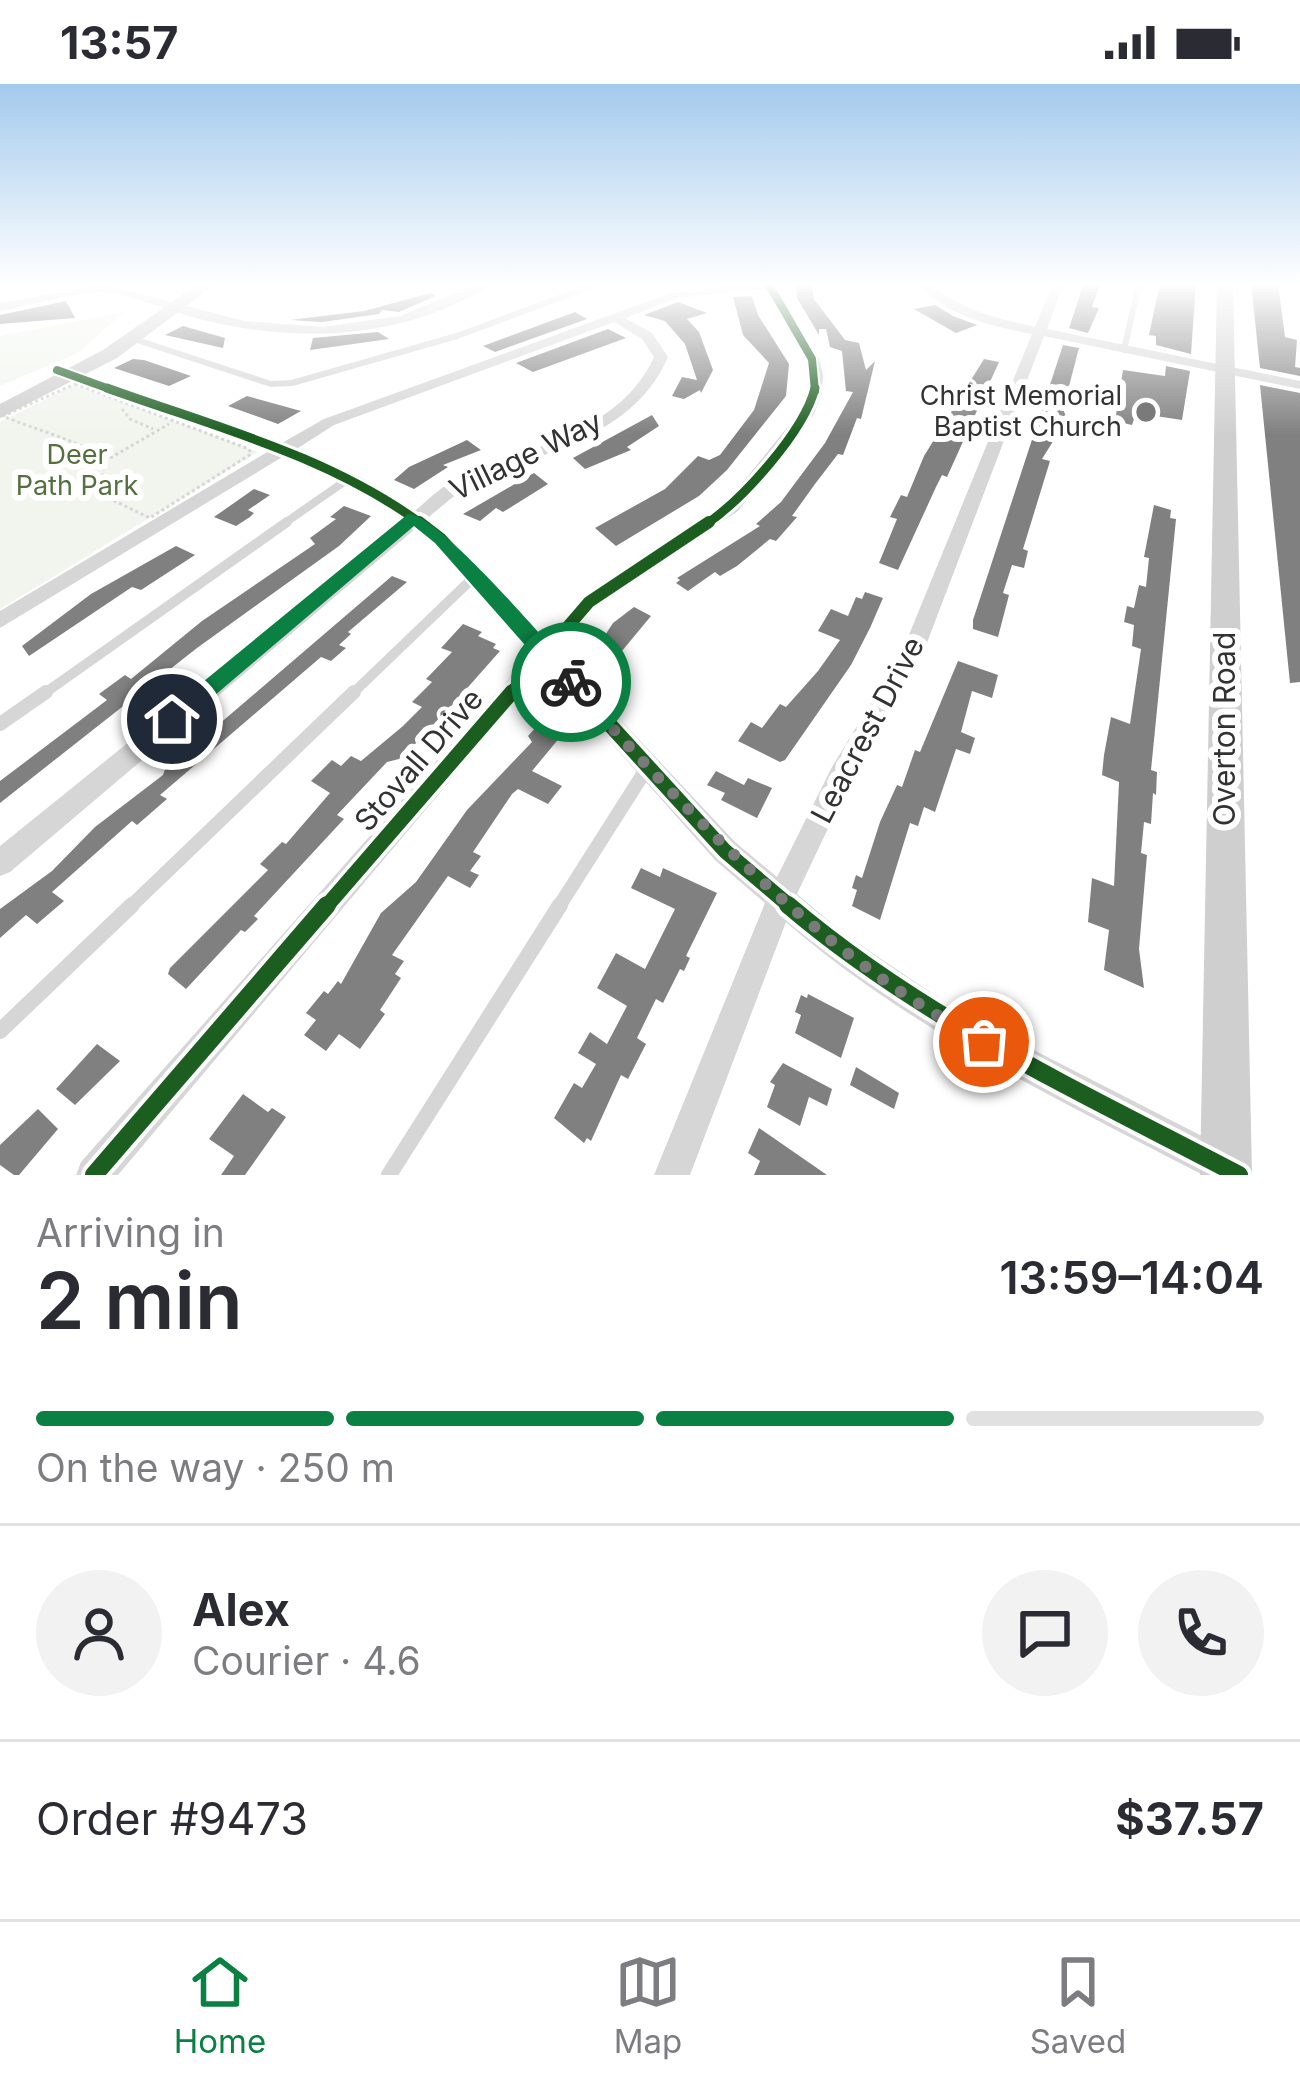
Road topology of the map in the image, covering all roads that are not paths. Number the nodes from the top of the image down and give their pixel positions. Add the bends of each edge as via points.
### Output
1 (1039, 333) edge
2 (117, 334) edge
3 (135, 334) edge
4 (463, 334) edge
5 (569, 334) edge
6 (643, 334) edge
7 (798, 334) edge
8 (1044, 334) edge
9 (1127, 334) edge
10 (1225, 334) edge
11 (131, 338) junction
12 (1124, 350) junction
13 (1225, 370) junction
14 (67, 372) junction
15 (1300, 385) edge
16 (0, 398) edge
17 (0, 412) edge
18 (278, 449) junction
19 (352, 477) junction
20 (414, 517) junction
21 (475, 576) junction
22 (0, 621) edge
23 (544, 652) junction
24 (0, 724) edge
25 (647, 768) junction
26 (0, 862) edge
27 (782, 898) junction
28 (0, 1031) edge
29 (1230, 1173) edge
30 (94, 1175) edge
31 (389, 1175) edge
32 (671, 1175) edge

1 - 27 street, Leacrest Drive via 912,653
2 - 14 street
3 - 11 street
4 - 11 lane via 271,384
5 - 18 street via 328,422
6 - 20 street, Village Way via 661,357 637,397 569,439 482,472
7 - 23 street, Stovall Drive via 814,360 806,414 732,506 589,602
8 - 12 street
9 - 12 lane
10 - 13 street, Overton Road
11 - 14 street
12 - 13 street
13 - 15 street
13 - 29 street, Overton Road
14 - 16 street
14 - 17 street
14 - 18 street
18 - 19 street
18 - 22 street
19 - 20 street
19 - 24 lane
20 - 21 street
20 - 26 street, Village Way
21 - 23 street
21 - 28 lane
23 - 25 street
23 - 30 street, Stovall Drive
25 - 27 street
25 - 31 lane
27 - 29 street via 950,1024
27 - 32 street, Leacrest Drive

